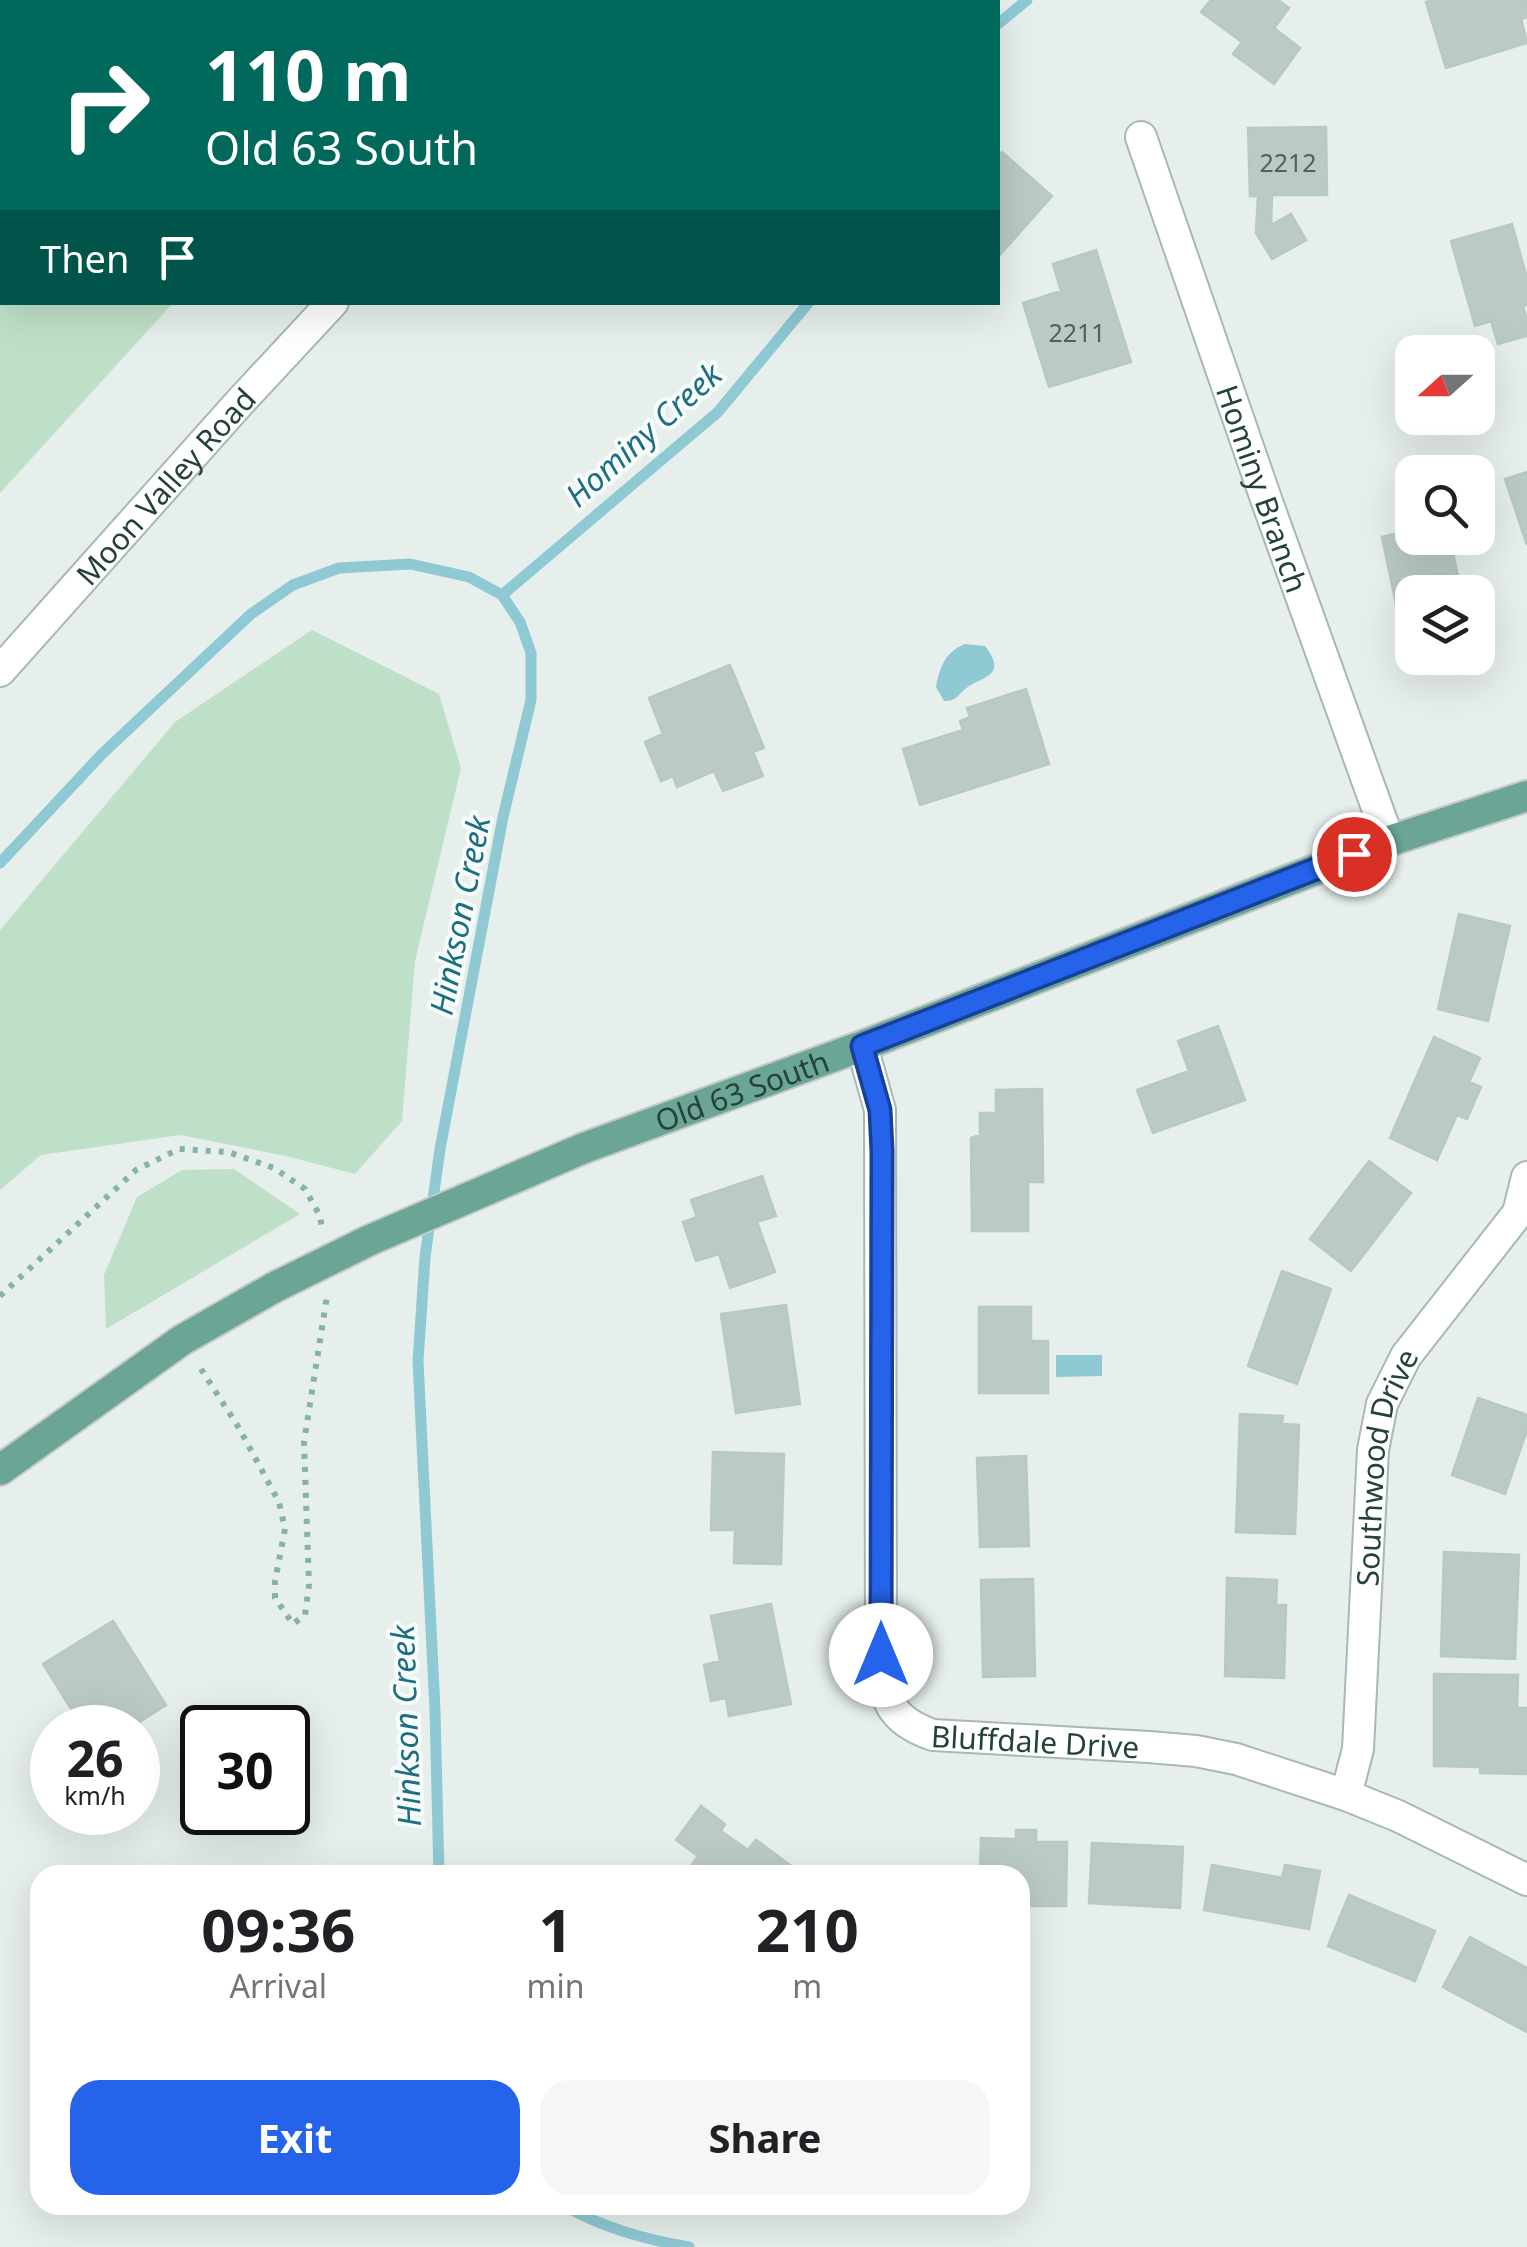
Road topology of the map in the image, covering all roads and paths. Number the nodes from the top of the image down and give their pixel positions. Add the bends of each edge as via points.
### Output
1 (1141, 137) dead end
2 (330, 305) edge
3 (0, 672) edge
4 (1527, 796) edge
5 (1389, 841) junction
6 (862, 1046) junction
7 (1527, 1177) edge
8 (322, 1234) dead end
9 (328, 1291) dead end
10 (0, 1296) edge
11 (201, 1369) dead end
12 (0, 1470) edge
13 (1346, 1795) junction
14 (1527, 1880) edge

1 - 5 street, Hominy Branch
2 - 3 street, Moon Valley Road
4 - 5 main road, Old 63 South
5 - 6 main road, Old 63 South
6 - 12 main road, Old 63 South, bridge via 584,1148 370,1240 182,1340
6 - 13 street, Bluffdale Drive via 880,1110 881,1655 892,1710 933,1735 1196,1751
7 - 13 street, Southwood Drive via 1518,1212 1406,1356 1382,1404 1373,1450 1358,1749
8 - 10 path via 305,1189 274,1168 228,1152 180,1149 136,1170
9 - 11 path via 304,1442 309,1585 305,1615 293,1624 276,1598 284,1530 279,1502
13 - 14 street, Bluffdale Drive

